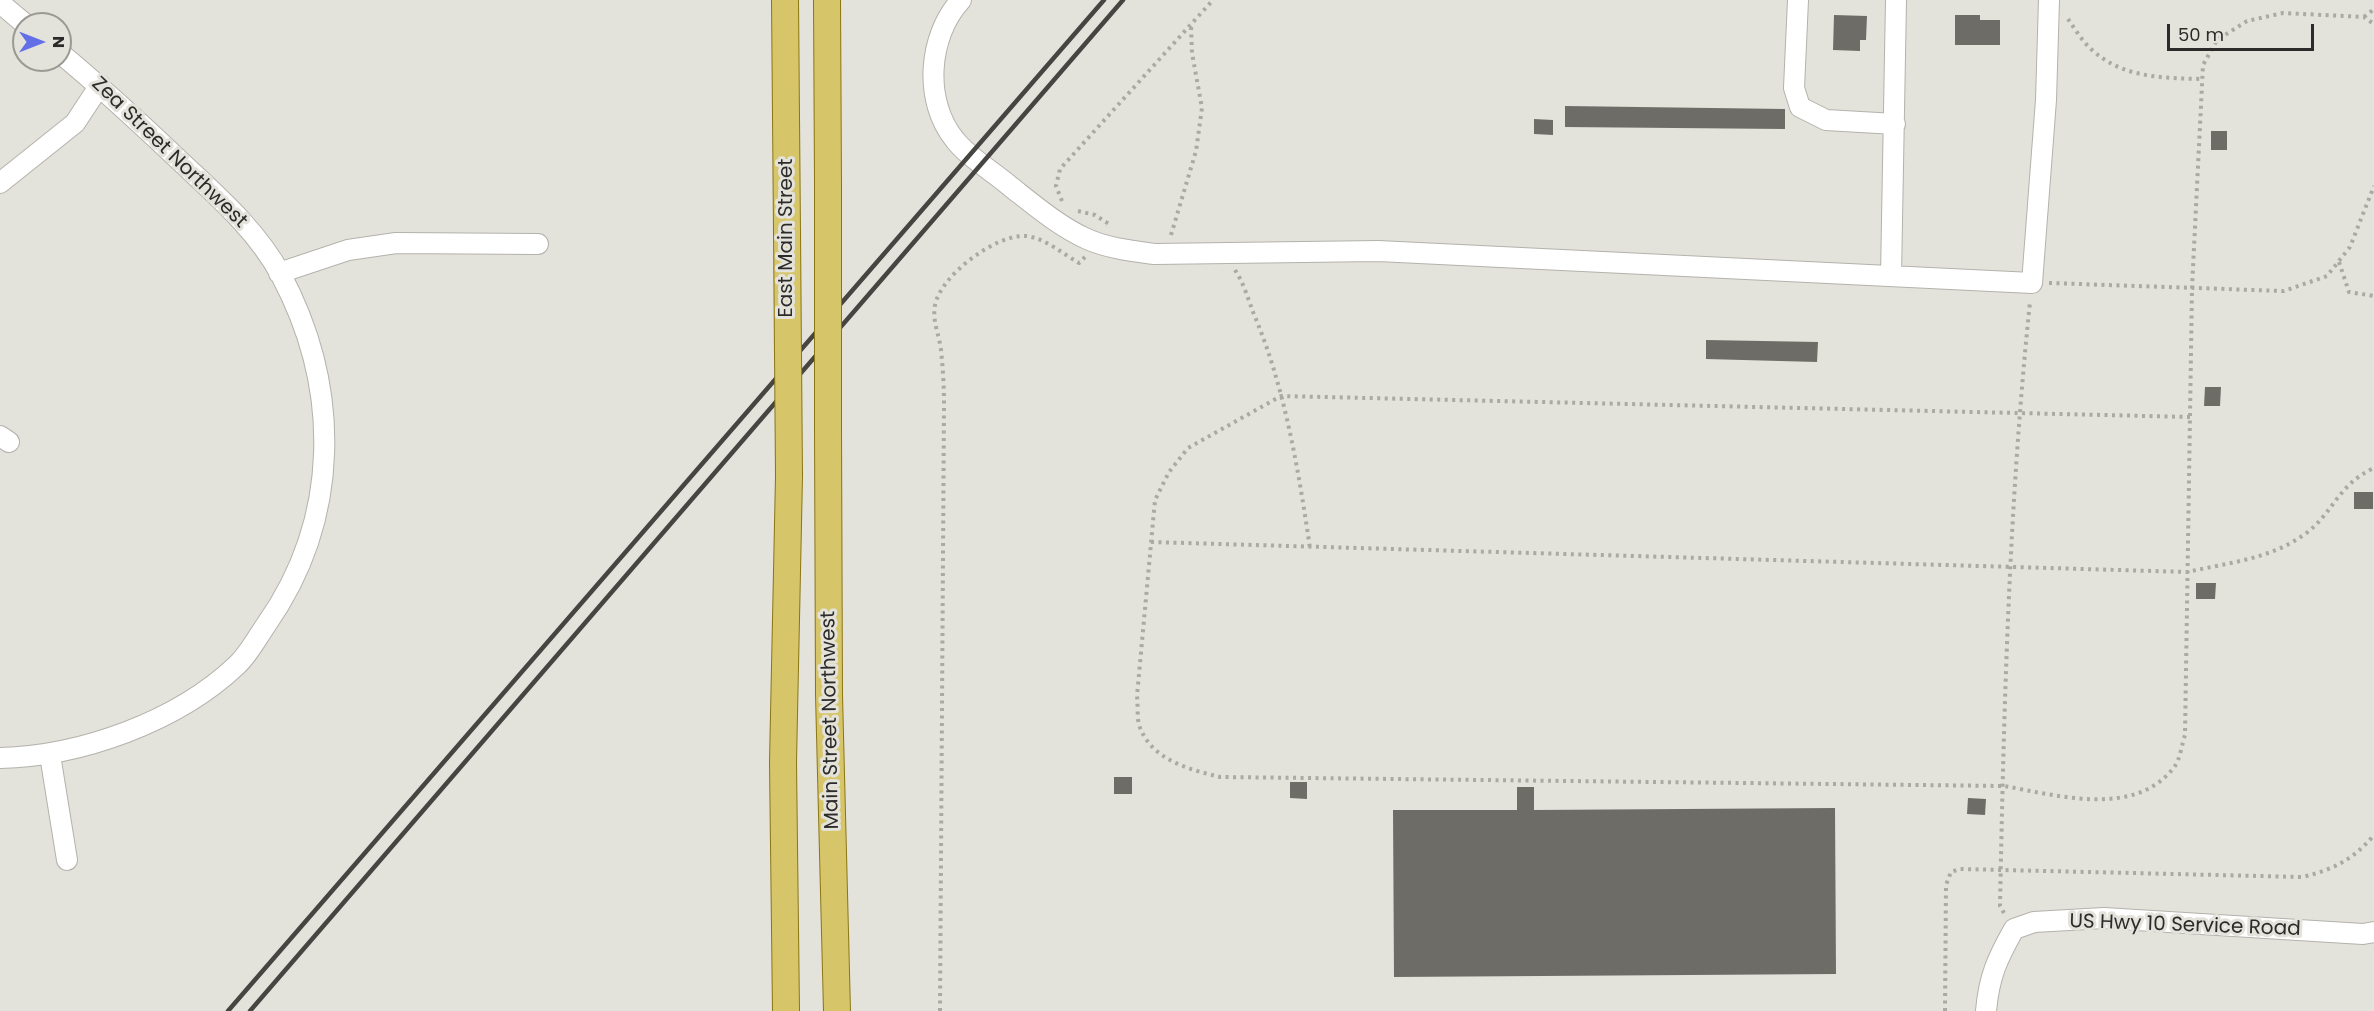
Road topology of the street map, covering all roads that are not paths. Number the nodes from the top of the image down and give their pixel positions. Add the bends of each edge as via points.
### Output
1 (785, 0) edge
2 (827, 0) edge
3 (961, 0) edge
4 (1798, 0) edge
5 (1896, 0) edge
6 (2049, 0) edge
7 (0, 3) edge
8 (12, 13) edge
9 (72, 63) edge
10 (100, 86) junction
11 (1895, 124) junction
12 (0, 183) edge
13 (538, 244) dead end
14 (279, 273) junction
15 (1891, 276) junction
16 (828, 429) joint
17 (50, 755) junction
18 (0, 758) edge
19 (66, 860) dead end
20 (2374, 933) edge
21 (786, 1011) edge
22 (837, 1011) edge
23 (1986, 1011) edge

1 - 21 main road, East Main Street, bridge via 789,476 783,762
2 - 16 main road, East Main Street, bridge
3 - 15 street via 939,39 932,71 942,119 955,141 1033,204 1097,242 1126,250 1164,253 1378,251
4 - 11 street via 1794,88 1800,107 1826,120
5 - 11 street
6 - 15 street via 2046,100 2031,282
7 - 8 street
9 - 10 street, Zea Street Northwest
10 - 12 street via 75,123
10 - 14 street, Zea Street Northwest via 243,221
11 - 15 street
13 - 14 street via 396,243 348,250
14 - 17 street, Zea Street Northwest via 315,357 325,441 314,523 280,605 238,665 173,712 102,741
16 - 22 main road, Main Street Northwest via 829,695
17 - 18 street, Zea Street Northwest
17 - 19 street
20 - 23 street, US Hwy 10 Service Road via 2104,918 2034,922 2014,929 1989,980

